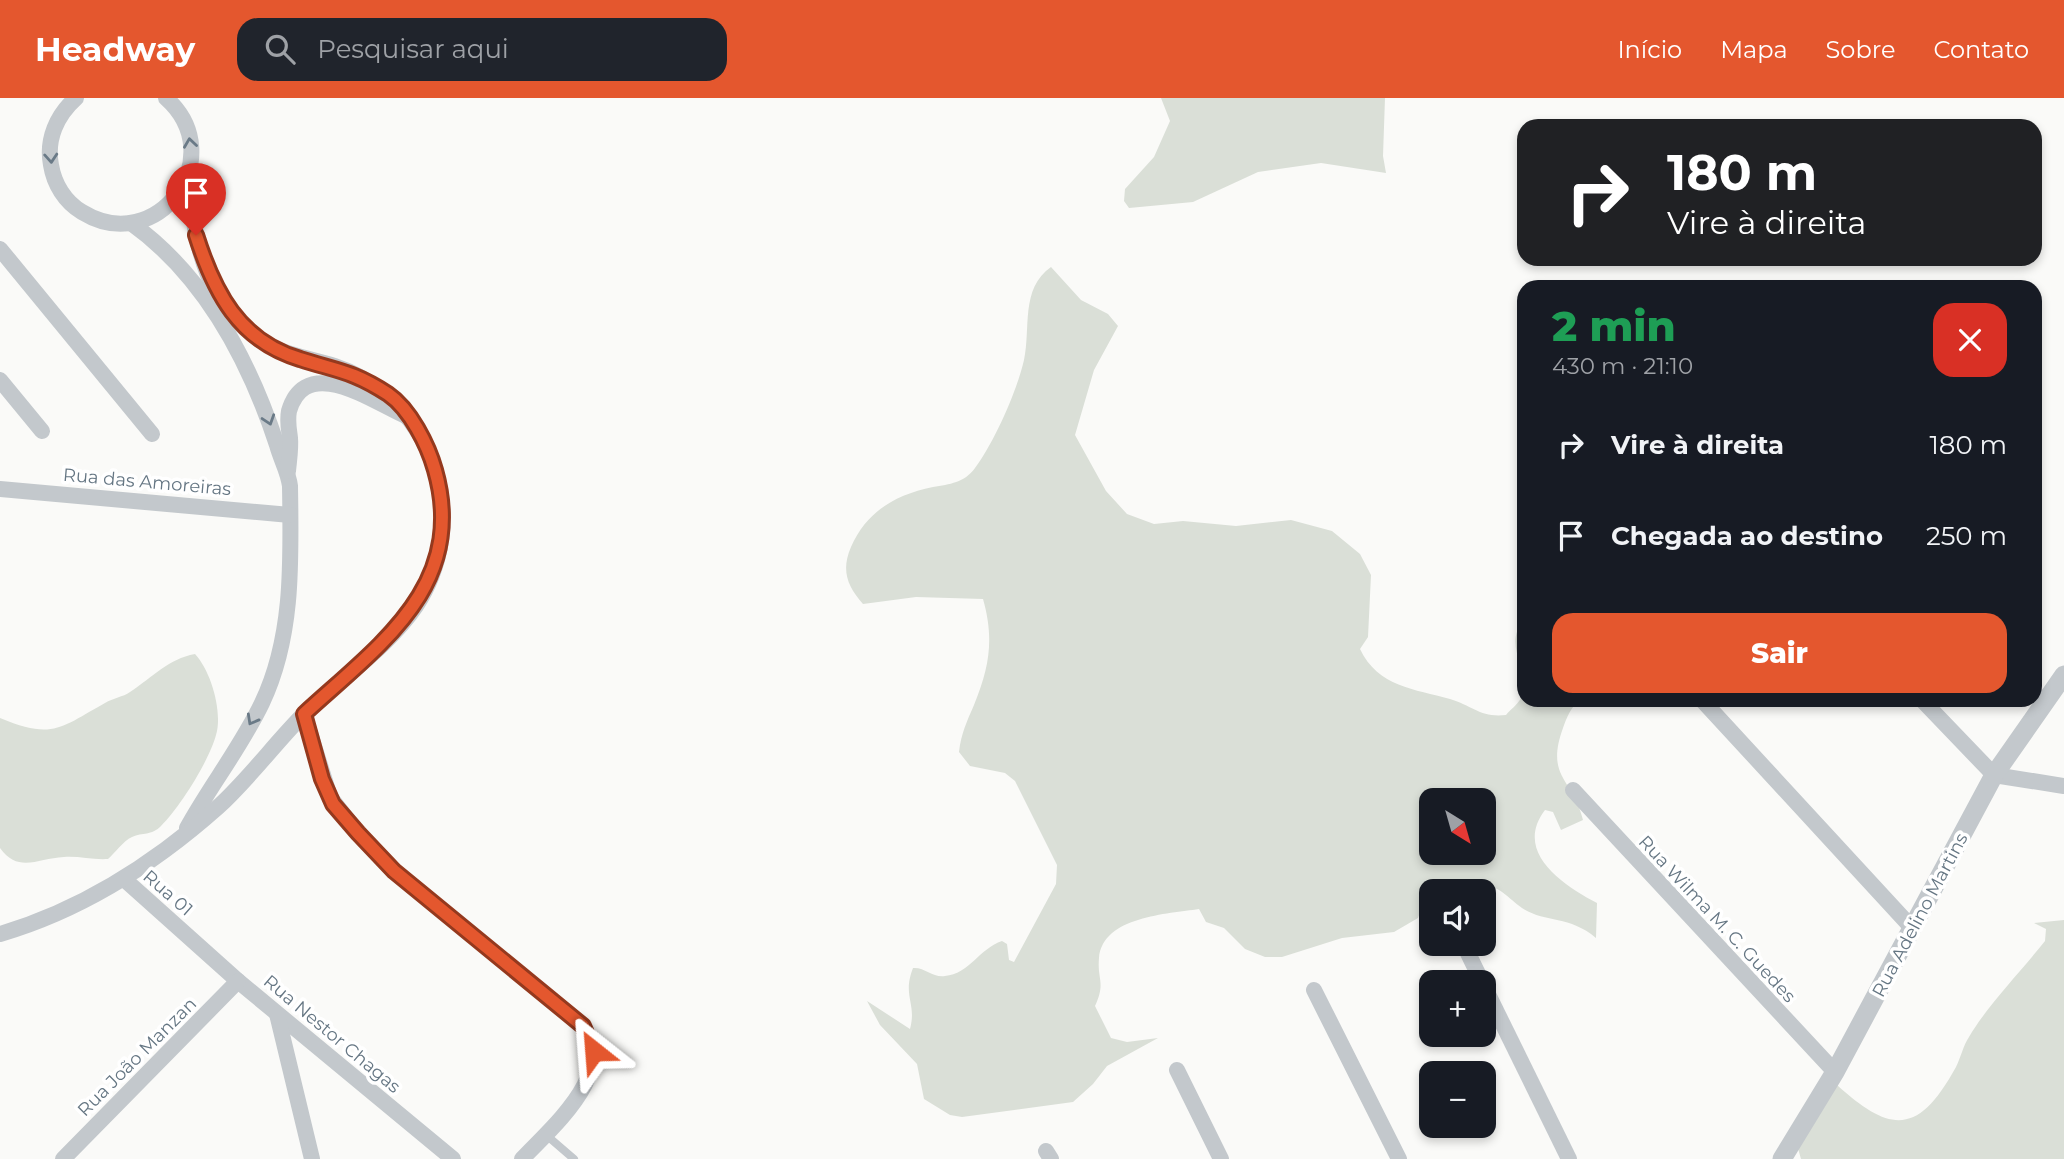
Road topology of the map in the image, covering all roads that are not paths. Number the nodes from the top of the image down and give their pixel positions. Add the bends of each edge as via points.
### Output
1 (76, 98) edge
2 (166, 98) edge
3 (190, 170) junction
4 (131, 223) junction
5 (0, 249) edge
6 (0, 380) edge
7 (408, 417) junction
8 (42, 431) dead end
9 (152, 434) dead end
10 (288, 472) junction
11 (0, 489) edge
12 (290, 514) junction
13 (2064, 675) edge
14 (2042, 706) edge
15 (1708, 707) edge
16 (1929, 707) edge
17 (2042, 707) edge
18 (304, 714) junction
19 (1994, 775) junction
20 (2064, 786) edge
21 (1573, 790) dead end
22 (182, 836) junction
23 (124, 878) junction
24 (1913, 929) junction
25 (0, 934) edge
26 (188, 936) joint
27 (238, 981) junction
28 (1314, 990) dead end
29 (1496, 1010) edge
30 (277, 1014) junction
31 (1177, 1070) dead end
32 (1835, 1072) junction
33 (545, 1134) junction
34 (63, 1159) edge
35 (312, 1159) edge
36 (453, 1159) edge
37 (522, 1159) edge
38 (574, 1159) edge
39 (1221, 1159) edge
40 (1399, 1159) edge
41 (1569, 1159) edge
42 (1782, 1159) edge

1 -> 4 street via 51,135 53,177 67,200 84,213 103,222
3 -> 2 street via 188,129
3 - 4 street via 168,205
3 - 7 street via 196,235 217,291 237,321 273,348 357,375 391,396
4 -> 10 street via 178,261 232,341 260,395
5 - 9 street
6 - 8 street
7 - 10 street via 337,384 324,382 306,388 289,410
7 - 18 street via 433,463 442,501 441,539 432,575 414,609
10 - 12 street
11 - 12 street, Rua das Amoreiras
12 -> 22 street via 290,580 279,658 262,703
13 - 14 street, Rua Adelino Martins
15 - 24 street
16 - 19 street
17 - 19 street, Rua Adelino Martins
18 - 22 street via 220,805
18 - 33 street via 333,804 358,833 394,871 588,1034 594,1062 588,1081
19 - 20 street
19 - 24 street, Rua Adelino Martins
21 - 32 street, Rua Wilma M. C. Guedes
22 - 23 street
23 - 25 street via 75,906
23 - 26 street, Rua 01
24 - 32 street, Rua Adelino Martins
26 - 27 street, Rua Nestor Chagas
27 - 30 street, Rua Nestor Chagas
27 - 34 street, Rua João Manzan
28 - 40 street
29 - 41 street
30 - 35 street
30 - 36 street, Rua Nestor Chagas
31 - 39 street
32 - 42 street, Rua Adelino Martins
33 - 37 street
33 - 38 lane

